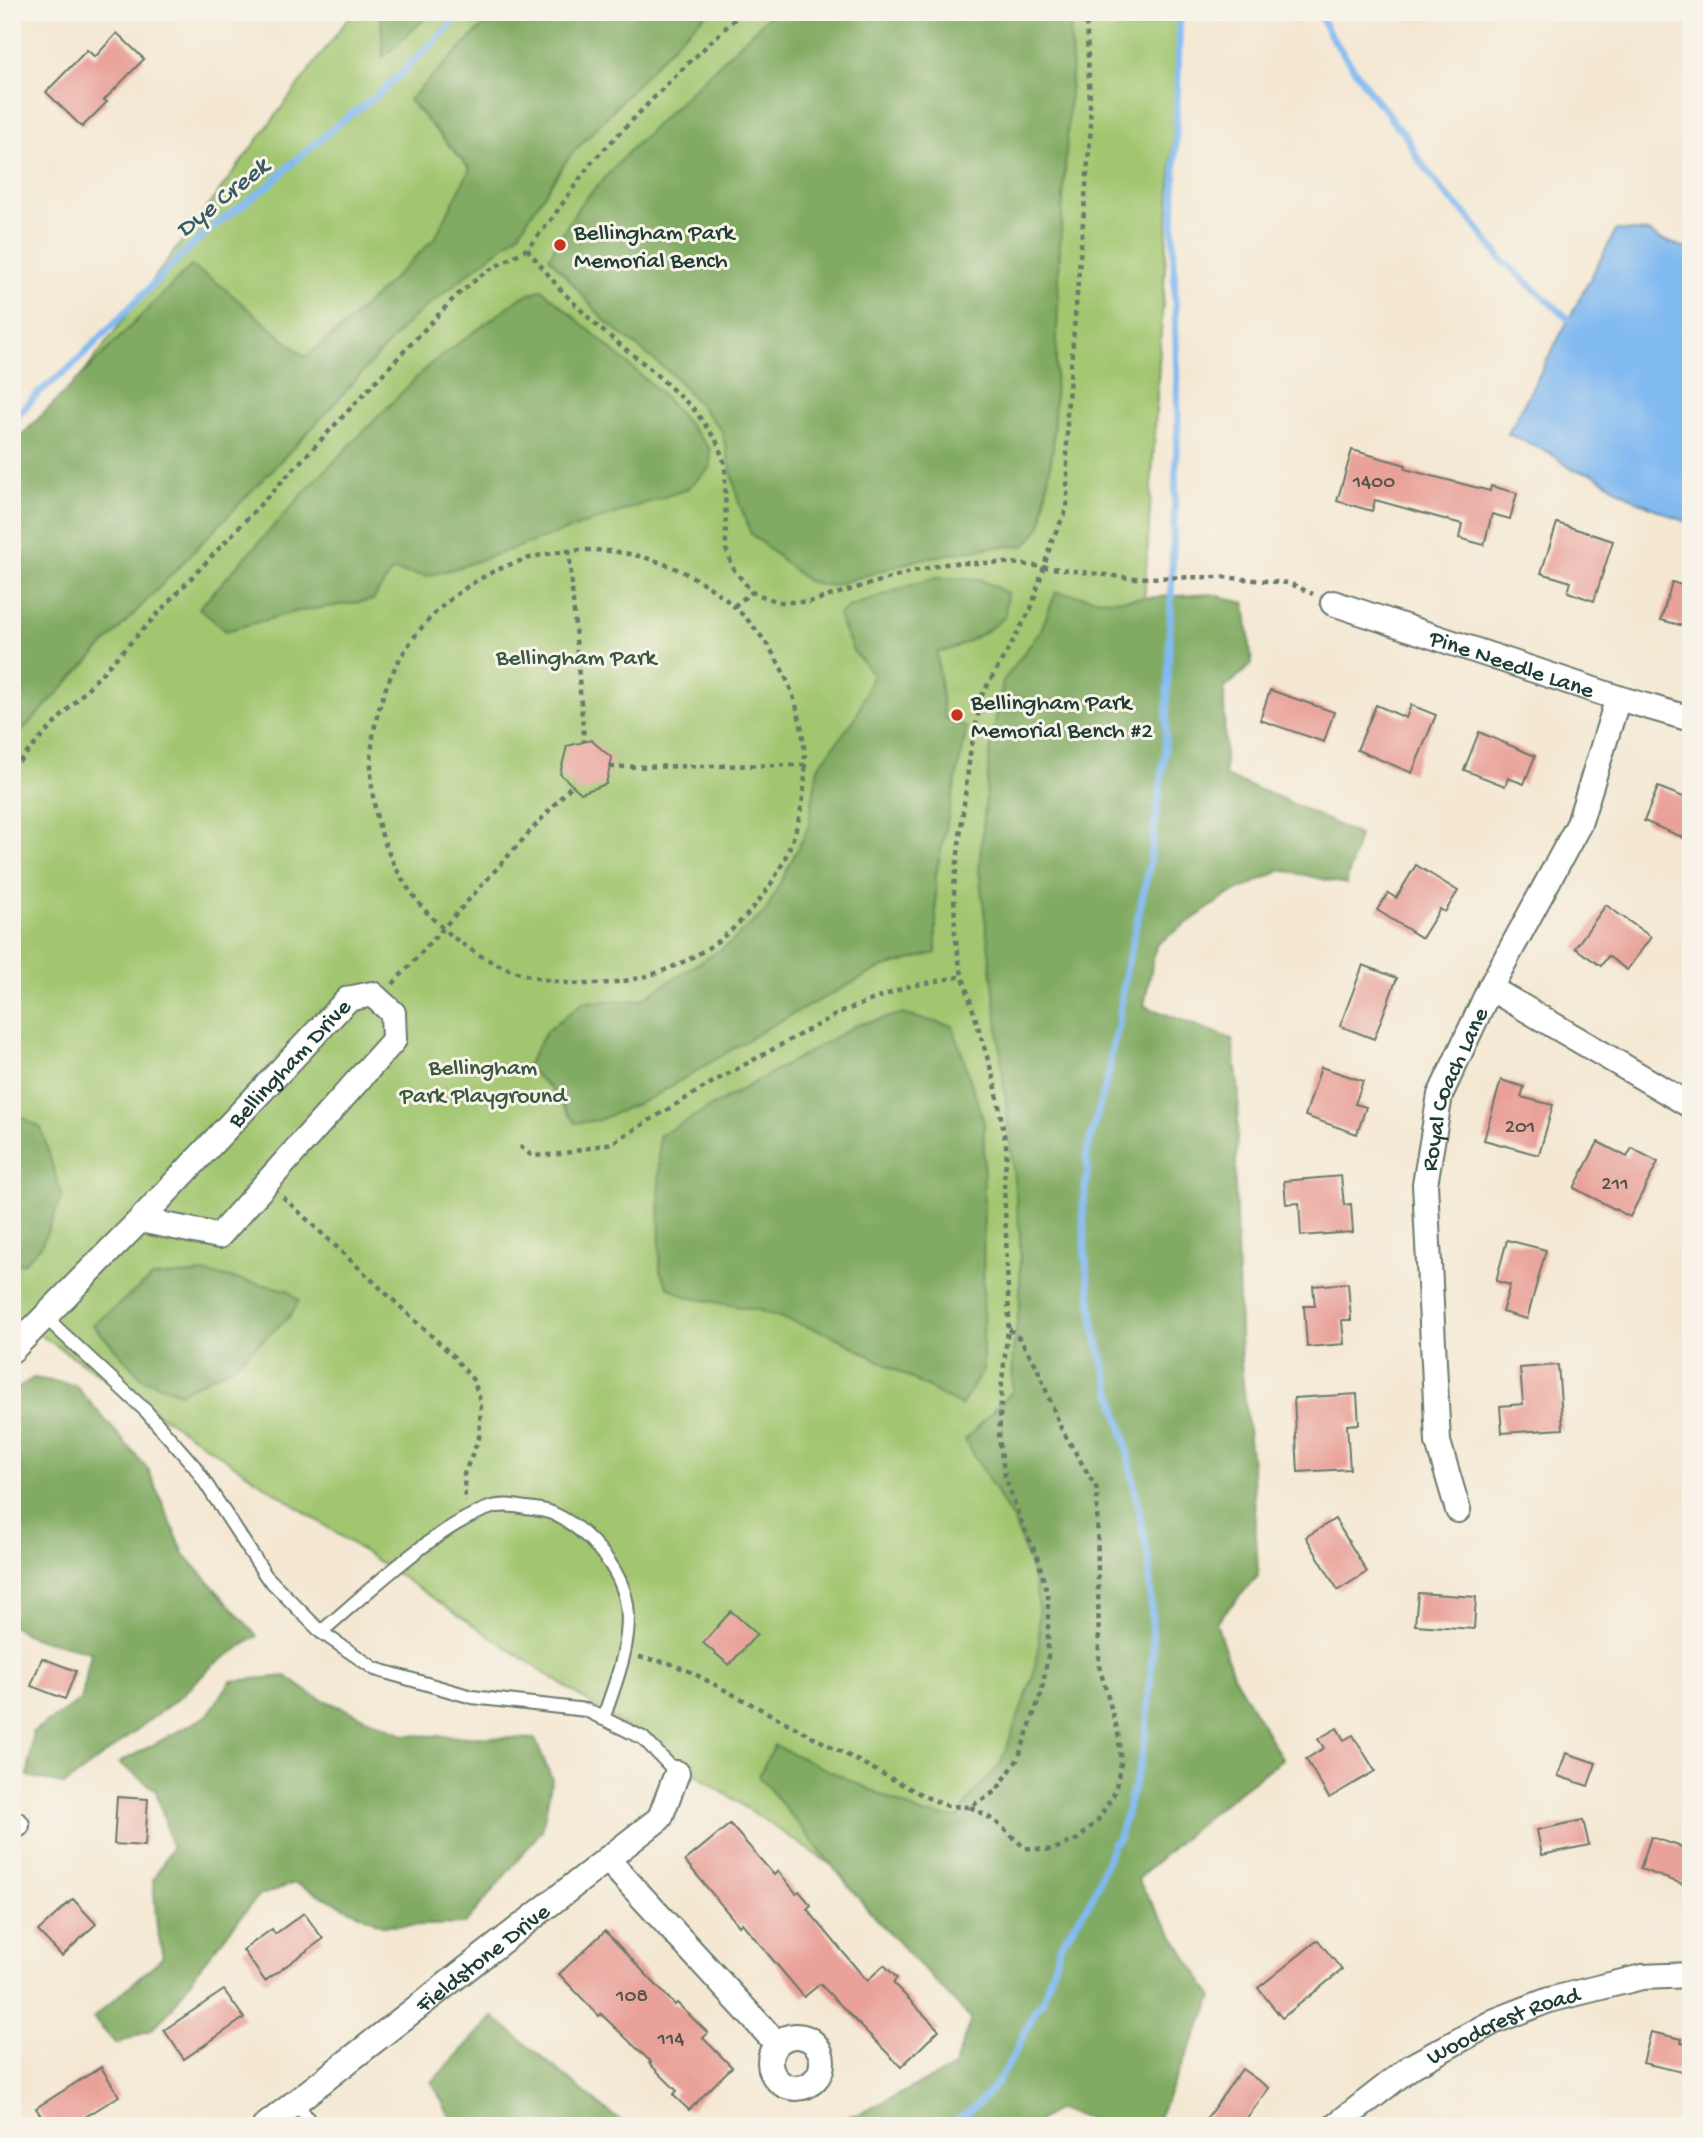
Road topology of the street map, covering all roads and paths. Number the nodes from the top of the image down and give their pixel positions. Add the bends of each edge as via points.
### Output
1 (743, 12) edge
2 (1086, 12) edge
3 (527, 249) junction
4 (569, 551) junction
5 (1044, 566) junction
6 (752, 592) junction
7 (1333, 603) joint
8 (734, 606) junction
9 (1618, 698) junction
10 (1691, 719) edge
11 (584, 741) dead end
12 (806, 765) junction
13 (610, 767) dead end
14 (12, 769) edge
15 (572, 785) dead end
16 (443, 930) junction
17 (963, 976) junction
18 (1490, 988) junction
19 (378, 1000) junction
20 (1691, 1106) edge
21 (520, 1146) dead end
22 (267, 1182) junction
23 (140, 1220) junction
24 (45, 1317) junction
25 (1008, 1328) junction
26 (12, 1350) edge
27 (1458, 1510) dead end
28 (466, 1517) junction
29 (321, 1632) junction
30 (625, 1654) junction
31 (603, 1719) junction
32 (677, 1773) joint
33 (970, 1807) junction
34 (607, 1859) junction
35 (1691, 1975) edge
36 (777, 2044) dead end
37 (296, 2102) junction
38 (265, 2126) edge
39 (313, 2126) edge
40 (1335, 2126) edge

1 - 3 path via 590,164
2 - 5 path via 1091,127 1067,412 1067,509
3 - 6 path via 598,327 693,408 716,440 724,464 726,550 734,570
3 - 14 path via 484,273 455,298
4 - 8 path via 605,550 640,556 705,584
4 - 11 path
4 - 16 path via 530,557 461,590 431,616 407,646 384,692 370,755 380,832 417,901
5 - 6 path via 950,563 809,603 778,602
5 - 7 path via 1129,578 1221,577 1289,583
5 - 17 path via 1031,609 982,695 970,754 954,887 955,933
6 - 8 path
7 - 9 street, Pine Needle Lane
8 - 12 path via 759,632 784,672 803,729
9 - 10 street, Pine Needle Lane
9 - 18 street, Royal Coach Lane via 1579,824
12 - 13 path
12 - 16 path via 804,803 778,876 756,908 729,935 673,968 624,983 547,981 474,953
15 - 16 path
16 - 19 path
17 - 21 path via 906,987 841,1012 612,1143 532,1156
17 - 25 path via 995,1083 1007,1152
18 - 20 street
18 - 27 street, Royal Coach Lane via 1440,1095 1425,1184 1438,1442
19 - 22 street, Bellingham Drive via 393,1013 394,1040
19 - 23 street, Bellingham Drive via 372,994 348,999
22 - 23 street, Bellingham Drive via 219,1236
22 - 28 path via 474,1381 481,1404 479,1438 464,1474
23 - 24 street, Bellingham Drive
24 - 26 street, Bellingham Drive
24 - 29 lane via 146,1411 195,1467 266,1576
25 - 33 path via 999,1439 1004,1476 1048,1596 1048,1656 1041,1694 1018,1759 996,1791
25 - 33 path via 1036,1365 1061,1428 1097,1489 1099,1666 1118,1732 1121,1763 1115,1792 1098,1820 1078,1839 1052,1850 1025,1848
28 - 29 lane
28 - 30 lane via 512,1505 550,1512 584,1532 612,1565 627,1604
29 - 31 lane via 374,1669 471,1697 586,1710
30 - 31 lane
30 - 33 path via 691,1672 926,1797
31 - 32 lane via 643,1738
32 - 34 street, Fieldstone Drive via 660,1818
34 - 36 street
34 - 37 street, Fieldstone Drive
35 - 40 street, Woodcrest Road via 1642,1977 1549,2000 1495,2021 1412,2066
37 - 38 street, Fieldstone Drive
37 - 39 lane

